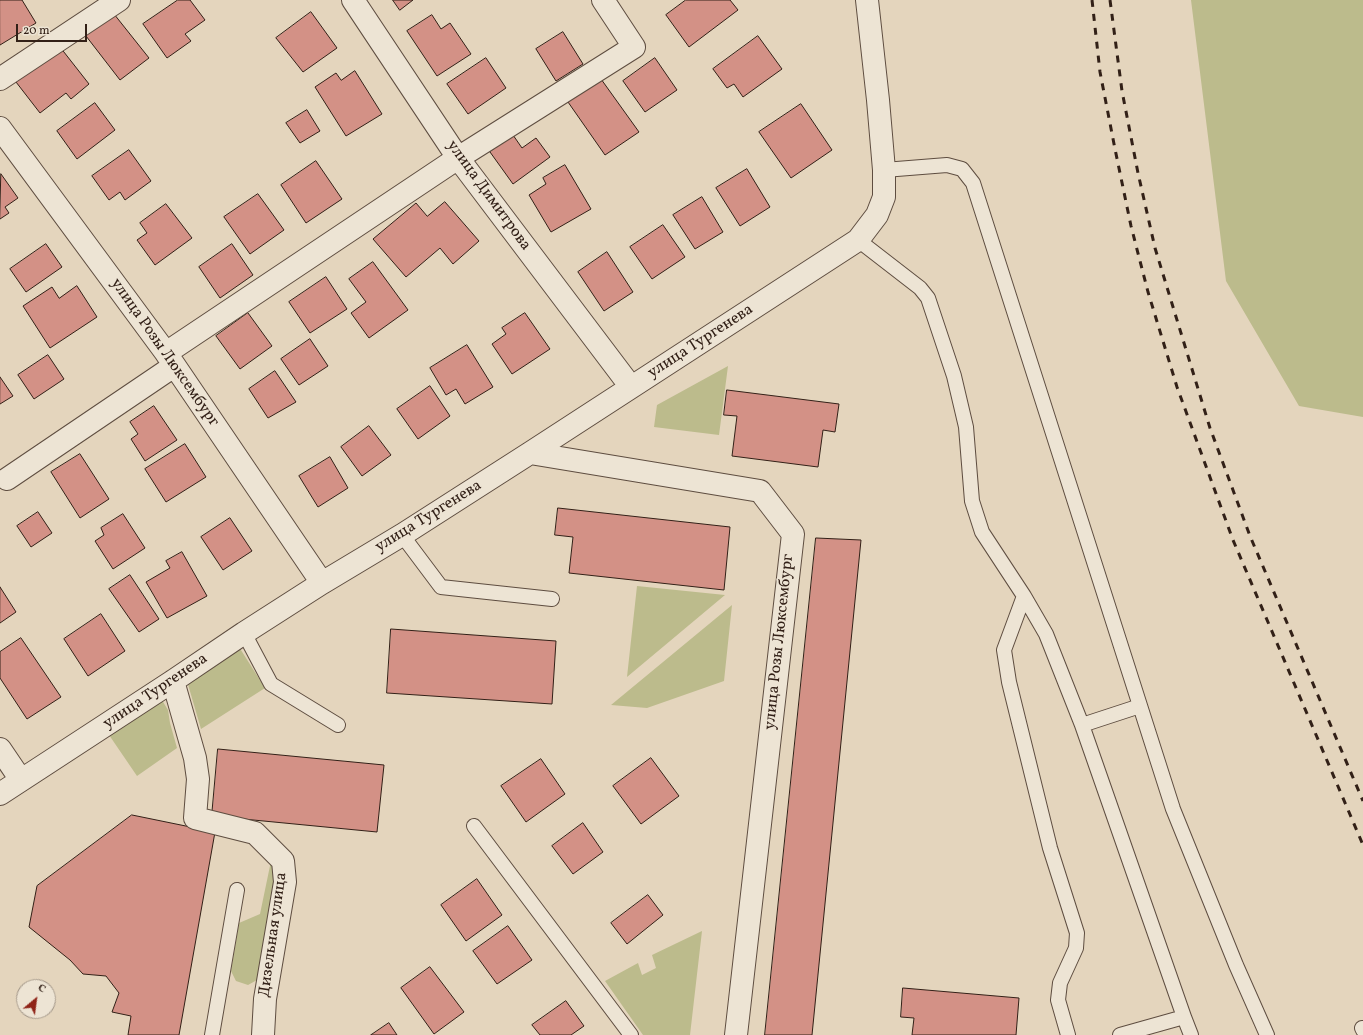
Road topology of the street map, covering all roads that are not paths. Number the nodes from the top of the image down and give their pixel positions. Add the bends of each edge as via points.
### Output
1 (119, 0) edge
2 (354, 0) edge
3 (602, 0) edge
4 (867, 0) edge
5 (0, 79) edge
6 (0, 128) edge
7 (458, 158) junction
8 (884, 170) junction
9 (858, 240) junction
10 (170, 360) junction
11 (631, 387) junction
12 (530, 453) junction
13 (7, 479) dead end
14 (402, 534) junction
15 (322, 583) junction
16 (1024, 596) junction
17 (552, 599) dead end
18 (244, 633) junction
19 (173, 681) junction
20 (1140, 706) junction
21 (338, 725) dead end
22 (1082, 725) junction
23 (0, 749) edge
24 (21, 780) junction
25 (0, 794) edge
26 (474, 826) dead end
27 (237, 890) dead end
28 (1184, 1017) junction
29 (212, 1035) edge
30 (263, 1035) edge
31 (631, 1035) edge
32 (736, 1035) edge
33 (1068, 1035) edge
34 (1121, 1035) edge
35 (1191, 1035) edge
36 (1267, 1035) edge

1 - 5 street
2 - 7 street, улица Димитрова
3 - 7 street via 634,47
4 - 8 street, улица Тургенева
6 - 10 street, улица Розы Люксембург
7 - 10 street
7 - 11 street, улица Димитрова
8 - 9 street, улица Тургенева via 884,197 877,215
8 - 20 lane via 947,165 962,169 973,183
9 - 11 street, улица Тургенева
9 - 16 lane via 920,288 928,298 954,376 966,427 972,501 982,532
10 - 13 street
10 - 15 street, улица Розы Люксембург
11 - 12 street, улица Тургенева
12 - 14 street, улица Тургенева
12 - 32 street, улица Розы Люксембург via 760,491 792,534
14 - 15 street, улица Тургенева
14 - 17 lane via 441,588
15 - 18 street, улица Тургенева
16 - 22 lane via 1046,634
16 - 33 lane via 1004,650 1009,682 1050,848 1077,933 1076,948 1060,983 1058,1000
18 - 19 street, улица Тургенева
18 - 21 lane via 271,684
19 - 24 street, улица Тургенева
19 - 30 street, Дизельная улица via 195,758 198,779 195,818 255,833 283,861 285,882 265,1000
20 - 22 lane
20 - 36 lane via 1173,809
22 - 28 lane
23 - 24 street
24 - 25 street, улица Тургенева
26 - 31 lane
27 - 29 lane
28 - 34 lane
28 - 35 lane

